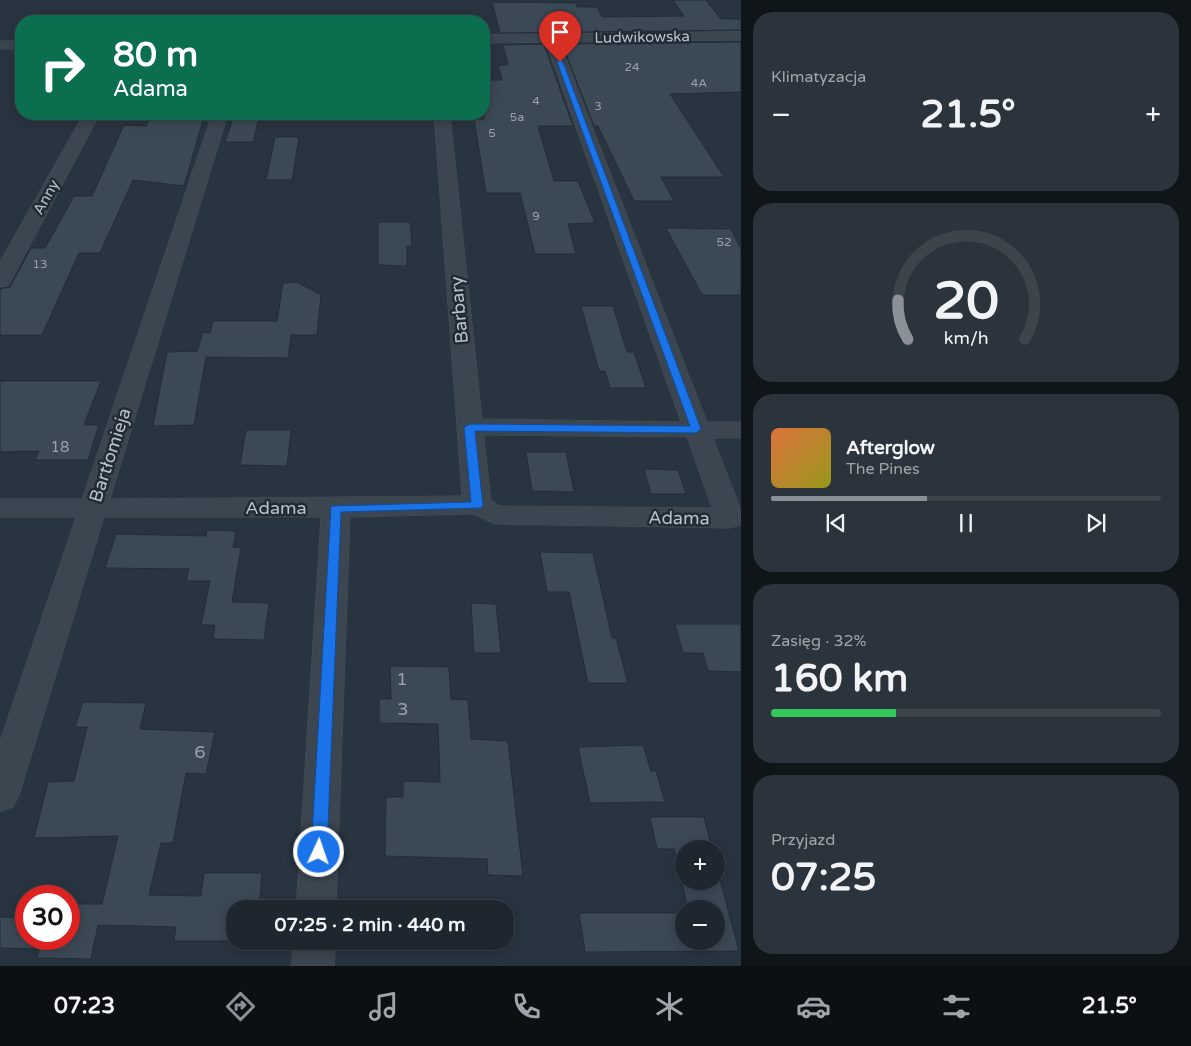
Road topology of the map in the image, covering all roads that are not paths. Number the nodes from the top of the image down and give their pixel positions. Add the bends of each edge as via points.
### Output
1 (741, 36) edge
2 (550, 38) junction
3 (490, 39) edge
4 (15, 44) edge
5 (0, 45) edge
6 (89, 120) edge
7 (218, 120) edge
8 (443, 120) edge
9 (0, 281) edge
10 (470, 427) junction
11 (696, 429) junction
12 (741, 430) edge
13 (477, 506) junction
14 (94, 507) junction
15 (0, 508) edge
16 (336, 508) junction
17 (0, 796) edge
18 (316, 900) edge
19 (315, 950) edge
20 (314, 966) edge

1 - 2 street, Ludwikowska
2 - 3 street, Ludwikowska
2 - 11 street
4 - 5 street
6 - 9 street, Anny
7 - 14 street, Bartłomieja
8 - 10 street, Barbary
10 - 11 street
10 - 13 street, Barbary
11 - 12 street
11 - 13 street, Adama via 730,518 495,516
13 - 16 street, Adama
14 - 15 street, Adama
14 - 16 street, Adama
14 - 17 street, Bartłomieja
16 - 18 street
19 - 20 street

